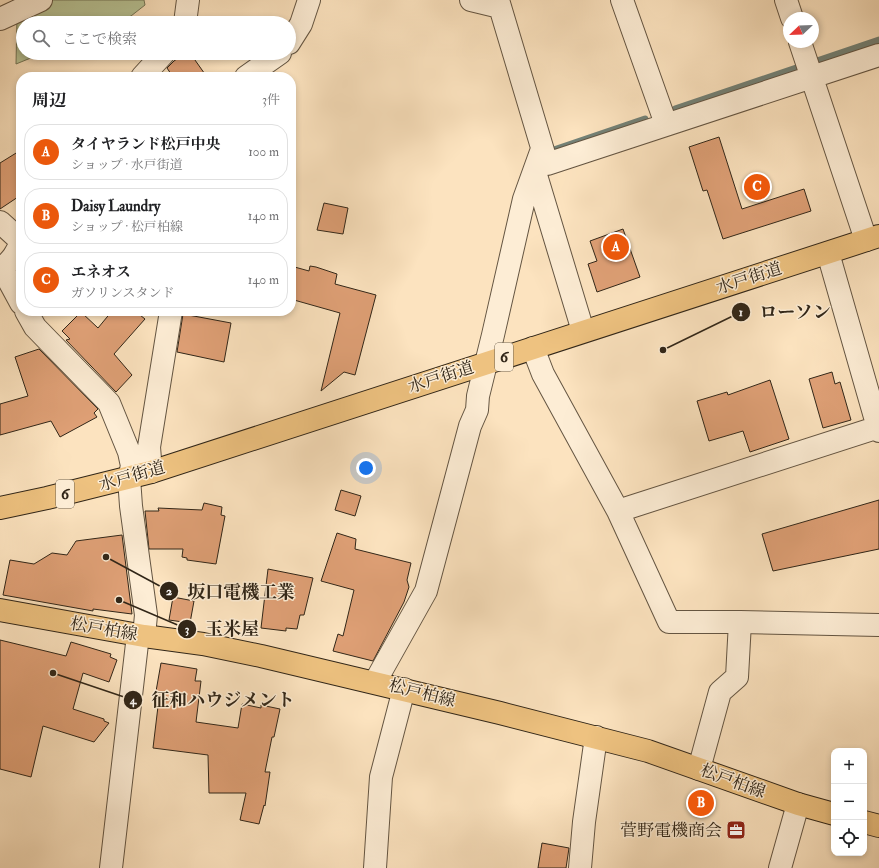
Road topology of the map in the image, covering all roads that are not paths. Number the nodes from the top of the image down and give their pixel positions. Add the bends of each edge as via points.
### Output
1 (41, 0) edge
2 (188, 0) edge
3 (309, 0) edge
4 (471, 0) edge
5 (622, 0) edge
6 (786, 0) edge
7 (499, 3) edge
8 (790, 12) edge
9 (185, 16) edge
10 (0, 19) edge
11 (296, 32) edge
12 (802, 48) edge
13 (879, 55) edge
14 (158, 60) edge
15 (270, 60) edge
16 (147, 72) edge
17 (253, 72) edge
18 (811, 78) junction
19 (666, 124) junction
20 (542, 149) junction
21 (535, 172) junction
22 (0, 222) edge
23 (16, 236) edge
24 (872, 238) edge
25 (828, 253) junction
26 (16, 254) edge
27 (1, 269) edge
28 (16, 294) edge
29 (29, 316) edge
30 (170, 316) edge
31 (583, 331) junction
32 (533, 348) junction
33 (486, 363) junction
34 (879, 429) edge
35 (151, 472) junction
36 (129, 478) junction
37 (0, 508) edge
38 (618, 511) junction
39 (0, 610) edge
40 (740, 622) junction
41 (879, 625) edge
42 (141, 635) junction
43 (375, 682) junction
44 (404, 689) junction
45 (596, 737) junction
46 (699, 769) junction
47 (798, 804) junction
48 (831, 813) edge
49 (867, 823) edge
50 (879, 826) edge
51 (111, 868) edge
52 (375, 868) edge
53 (580, 868) edge
54 (780, 868) edge

1 - 10 street
2 - 9 street
3 - 11 street
4 - 7 street
5 - 19 street
6 - 8 street
7 - 20 street
12 - 18 street
13 - 18 street
14 - 16 street
15 - 17 street
18 - 19 street
18 - 24 street
19 - 20 street via 547,164
20 - 21 street
21 - 31 street
21 - 33 street via 524,199
22 - 23 street
24 - 25 main road, 水戸街道 / 6
25 - 31 main road, 水戸街道 / 6
25 - 34 street
26 - 27 street
27 - 28 street
29 - 36 street via 35,328 109,403 129,452 132,466
30 - 35 street via 149,447
31 - 32 main road, 水戸街道 / 6
32 - 33 main road, 水戸街道 / 6
32 - 38 street via 543,374
33 - 35 main road, 水戸街道 / 6
33 - 43 street via 478,396 478,410 470,426 426,591
34 - 38 street
35 - 36 main road, 水戸街道 / 6
36 - 37 main road, 水戸街道 / 6
36 - 42 street via 146,615
38 - 40 street via 669,622
39 - 42 main road, 松戸柏線
40 - 41 street
40 - 46 street via 737,677 720,692
42 - 43 main road, 松戸柏線 via 203,644
42 - 51 street
43 - 44 main road, 松戸柏線
44 - 45 main road, 松戸柏線
44 - 52 street via 381,777
45 - 46 main road, 松戸柏線 via 648,751
45 - 53 street
46 - 47 main road, 松戸柏線
47 - 48 main road, 松戸柏線
47 - 54 street
49 - 50 main road

